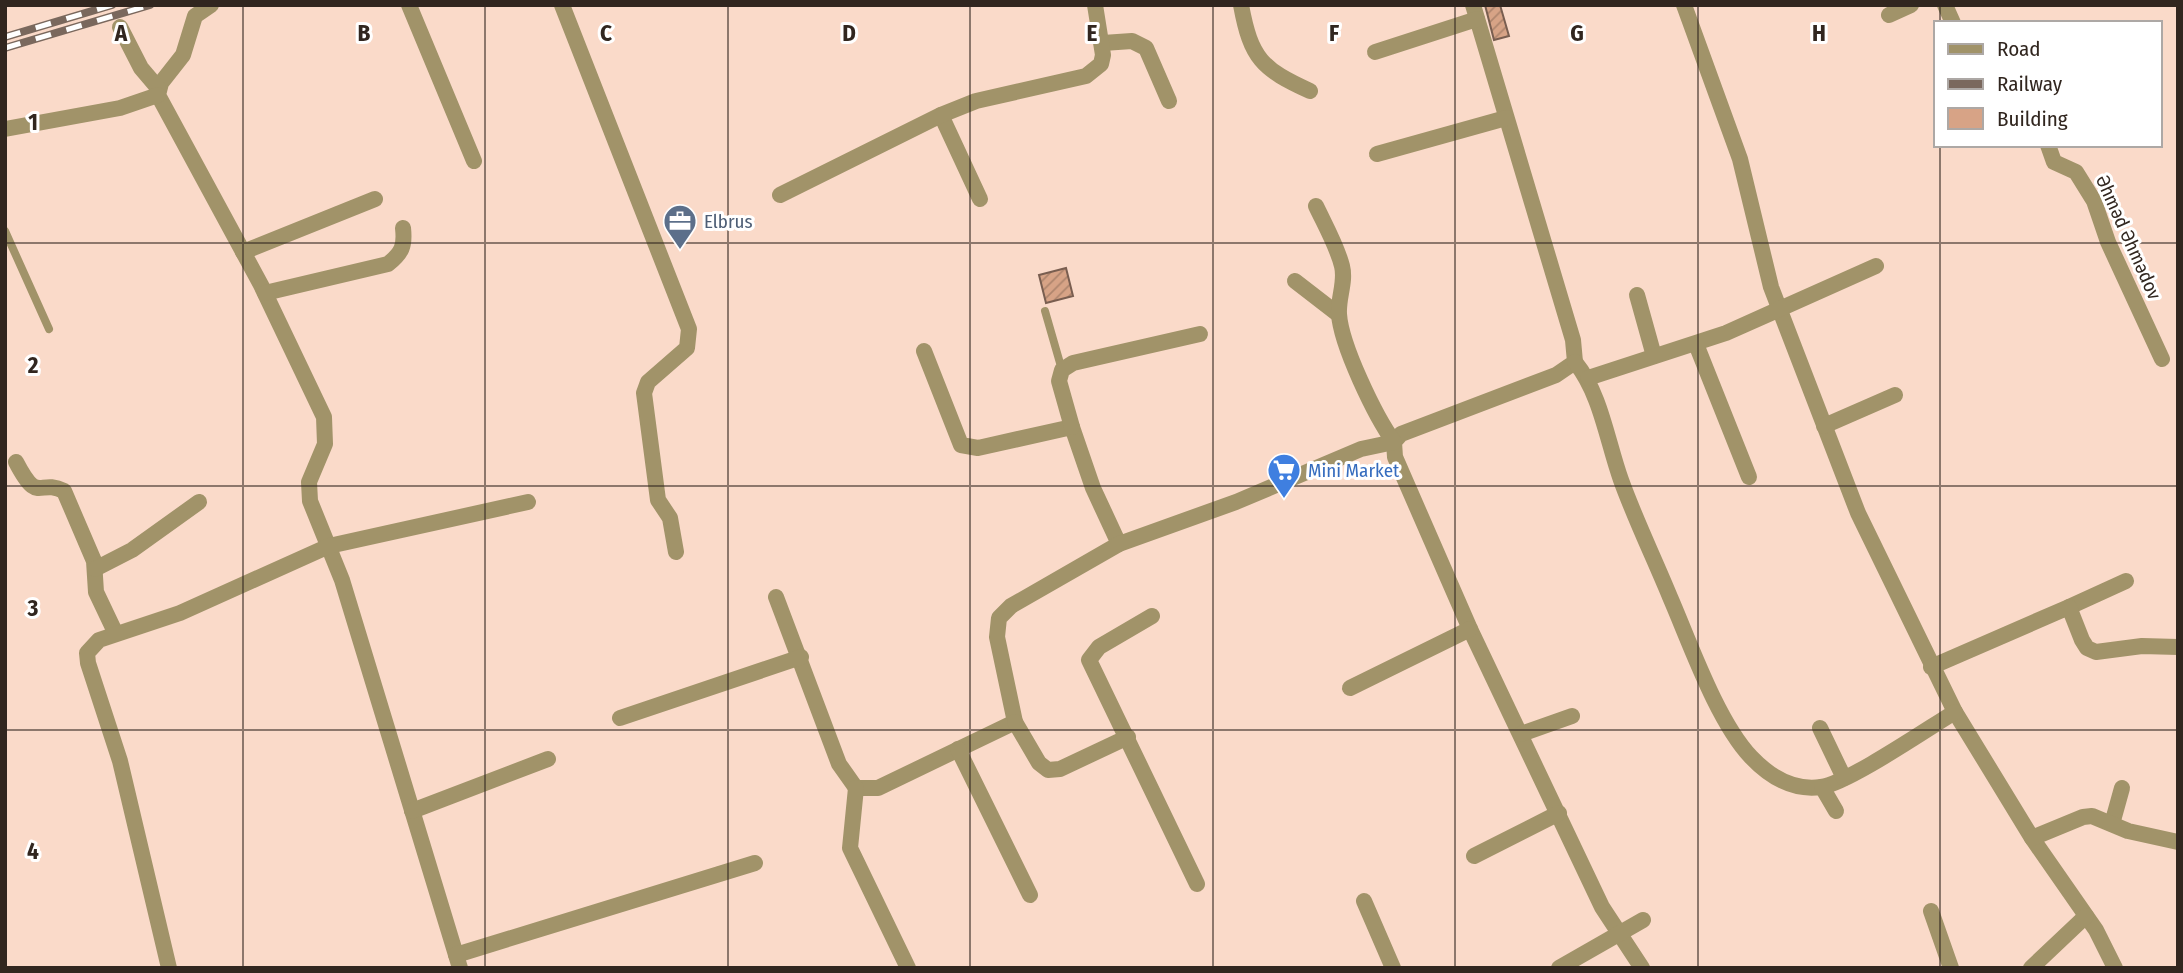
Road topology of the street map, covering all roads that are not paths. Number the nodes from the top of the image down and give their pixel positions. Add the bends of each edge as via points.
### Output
1 (211, 5) edge
2 (409, 5) edge
3 (562, 5) edge
4 (1096, 5) edge
5 (1241, 5) edge
6 (1684, 5) edge
7 (1911, 5) edge
8 (1945, 5) edge
9 (1475, 12) edge
10 (1889, 15) dead end
11 (1952, 21) edge
12 (120, 27) dead end
13 (1103, 43) junction
14 (1375, 52) dead end
15 (1310, 91) dead end
16 (158, 92) junction
17 (1169, 101) dead end
18 (941, 115) junction
19 (1506, 118) junction
20 (5, 130) edge
21 (2049, 147) edge
22 (1377, 154) dead end
23 (474, 161) dead end
24 (780, 195) dead end
25 (375, 199) dead end
26 (980, 199) dead end
27 (1316, 206) dead end
28 (403, 228) dead end
29 (5, 231) edge
30 (243, 252) junction
31 (1876, 266) dead end
32 (1295, 281) dead end
33 (265, 293) junction
34 (1637, 295) dead end
35 (1045, 311) dead end
36 (1779, 311) junction
37 (1339, 315) junction
38 (49, 329) dead end
39 (1200, 334) dead end
40 (1696, 344) junction
41 (923, 351) dead end
42 (1654, 356) junction
43 (2162, 359) dead end
44 (1575, 362) junction
45 (1062, 370) junction
46 (1588, 378) junction
47 (1895, 395) dead end
48 (1824, 426) junction
49 (1072, 428) junction
50 (1394, 442) junction
51 (16, 461) dead end
52 (1749, 477) dead end
53 (199, 502) dead end
54 (528, 502) dead end
55 (1119, 544) junction
56 (329, 546) junction
57 (676, 552) dead end
58 (95, 569) junction
59 (2126, 581) dead end
60 (776, 597) dead end
61 (2069, 607) junction
62 (1152, 616) dead end
63 (1470, 629) junction
64 (115, 632) junction
65 (2178, 647) edge
66 (801, 657) junction
67 (1931, 667) junction
68 (1350, 688) dead end
69 (1955, 712) junction
70 (1572, 716) dead end
71 (620, 718) dead end
72 (1014, 722) junction
73 (1820, 729) dead end
74 (1521, 734) junction
75 (1128, 737) junction
76 (958, 749) junction
77 (548, 759) dead end
78 (1844, 778) junction
79 (1822, 787) junction
80 (856, 788) junction
81 (2122, 788) dead end
82 (412, 811) junction
83 (1836, 811) dead end
84 (1559, 813) junction
85 (2112, 824) junction
86 (2032, 838) junction
87 (2178, 842) edge
88 (1474, 856) dead end
89 (755, 863) dead end
90 (1197, 884) dead end
91 (1030, 895) dead end
92 (1364, 901) dead end
93 (1931, 911) dead end
94 (2086, 915) junction
95 (1643, 920) dead end
96 (1620, 934) junction
97 (458, 961) edge
98 (169, 968) edge
99 (908, 968) edge
100 (1392, 968) edge
101 (1559, 968) edge
102 (1642, 968) edge
103 (1951, 968) edge
104 (2031, 968) edge
105 (2115, 968) edge

1 - 16 street via 195,16 183,55
2 - 23 street
3 - 57 street via 689,329 687,348 648,382 644,393 658,500 670,518
4 - 13 street
5 - 15 street via 1256,56 1267,69
6 - 36 street via 1740,159
7 - 10 street
8 - 11 street
9 - 14 street
9 - 19 street
12 - 16 street
13 - 17 street via 1132,41 1146,48
13 - 18 street via 1101,64 1086,76 996,95
16 - 20 street via 120,108
16 - 30 street
18 - 24 street
18 - 26 street
19 - 22 street
19 - 44 street via 1573,340
21 - 43 street, Əhməd Əhmədov via 2054,162 2076,172 2094,201
25 - 30 street
27 - 37 street via 1343,271
28 - 33 street via 401,254 388,264
29 - 38 lane
30 - 33 street
31 - 36 street
32 - 37 street
33 - 56 street via 324,417 325,444 308,488
34 - 42 street
35 - 45 lane
36 - 40 street
36 - 48 street
37 - 50 street via 1374,408
39 - 45 street via 1073,363
40 - 42 street
40 - 52 street
41 - 49 street via 961,444 978,448
42 - 46 street
44 - 46 street
44 - 50 street via 1556,375 1413,429
45 - 49 street via 1059,381
46 - 79 street via 1621,481 1726,718 1748,755 1779,781
47 - 48 street
48 - 67 street via 1858,513
49 - 55 street
50 - 55 street via 1361,449 1236,502
50 - 63 street via 1399,469
51 - 58 street via 38,490 64,491
53 - 58 street via 132,550
54 - 56 street
55 - 72 street via 1011,606 999,618 997,637
56 - 64 street via 180,613
56 - 82 street
58 - 64 street via 96,592
59 - 61 street
60 - 66 street
61 - 65 street via 2082,640 2096,652
61 - 67 street
62 - 75 street via 1099,647 1088,660
63 - 68 street
63 - 74 street
64 - 98 street via 90,647 88,663 120,761
66 - 71 street
66 - 80 street via 839,764
67 - 69 street
69 - 78 street
69 - 86 street
70 - 74 street
72 - 75 street via 1048,770 1060,769
72 - 76 street
73 - 78 street
74 - 84 street
75 - 90 street
76 - 80 street via 878,788
76 - 91 street
77 - 82 street
78 - 79 street
79 - 83 street
80 - 99 street via 850,848
81 - 85 street
82 - 97 street
84 - 88 street
84 - 96 street via 1602,907
85 - 86 street via 2083,817
85 - 87 street
86 - 94 street
89 - 97 street
92 - 100 street
93 - 103 street
94 - 104 street
94 - 105 street
95 - 96 street
96 - 101 street
96 - 102 street

